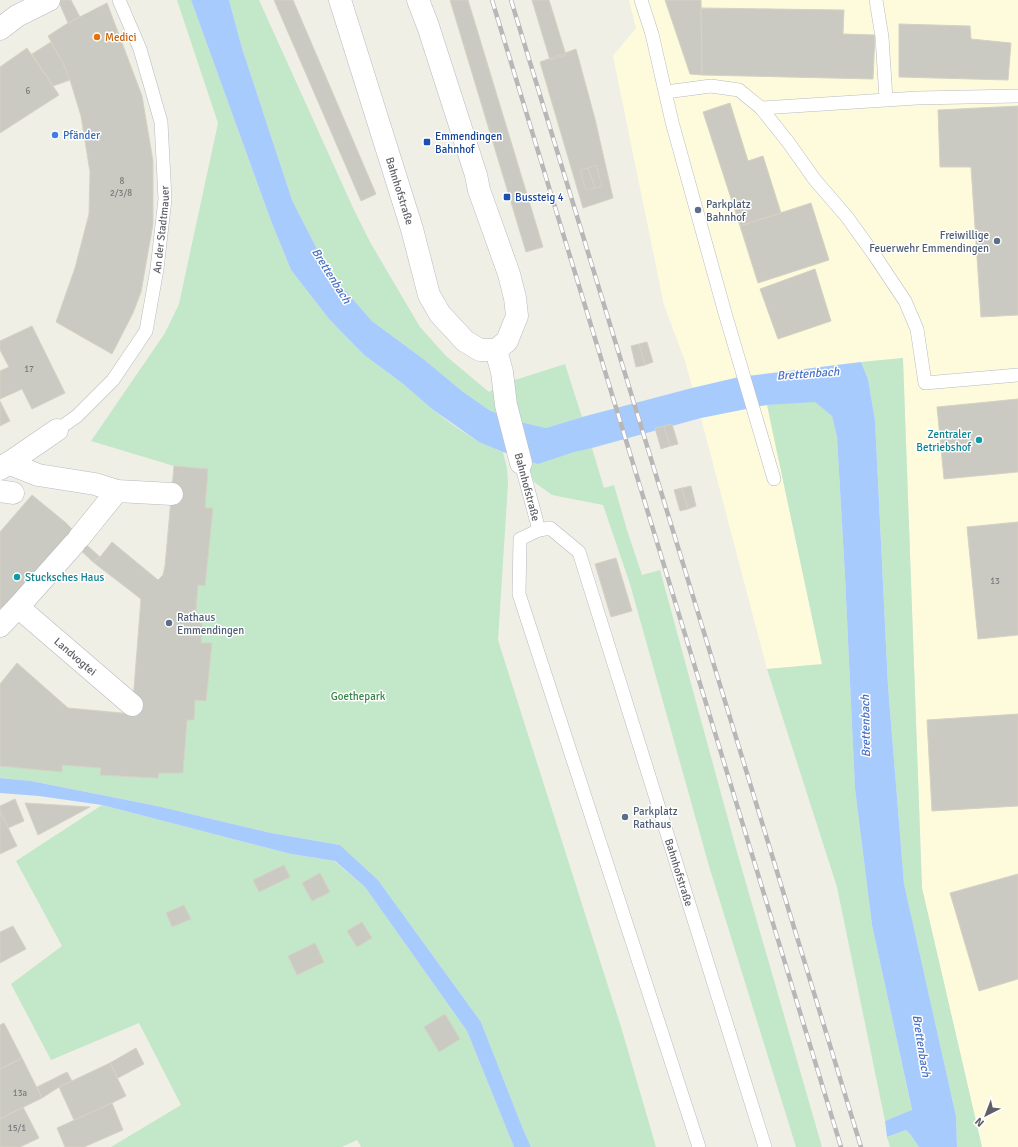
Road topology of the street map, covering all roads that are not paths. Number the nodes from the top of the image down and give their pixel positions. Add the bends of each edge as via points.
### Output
1 (49, 0) edge
2 (119, 0) edge
3 (340, 0) edge
4 (418, 0) edge
5 (641, 0) edge
6 (876, 0) edge
7 (0, 28) edge
8 (666, 92) junction
9 (1018, 96) edge
10 (886, 99) junction
11 (761, 108) junction
12 (496, 350) junction
13 (1018, 376) edge
14 (58, 430) joint
15 (521, 463) joint
16 (4, 466) edge
17 (774, 479) dead end
18 (118, 491) junction
19 (172, 494) dead end
20 (539, 530) junction
21 (18, 607) junction
22 (0, 626) edge
23 (132, 705) dead end
24 (699, 1147) edge
25 (765, 1147) edge

1 - 7 street
2 - 14 lane, An der Stadtmauer via 140,49 161,122 165,199 157,269 146,331 113,380 77,416
3 - 12 street, Bahnhofstraße via 412,229 429,295 440,314 465,341 480,350
4 - 12 street via 515,298 517,316 507,341
5 - 8 lane
6 - 10 lane via 882,37
8 - 11 lane via 711,86 739,90
8 - 17 lane via 725,313
9 - 10 lane
10 - 11 lane
11 - 13 lane via 815,180 847,217 905,301 917,329 925,382
12 - 15 street, Bahnhofstraße via 506,405
14 - 16 street
15 - 20 lane, Bahnhofstraße
16 - 18 street
18 - 19 street
18 - 21 street
20 - 24 lane, Bahnhofstraße via 520,539 519,594
20 - 25 lane, Bahnhofstraße via 550,528 579,552
21 - 22 street
21 - 23 street, Landvogtei

